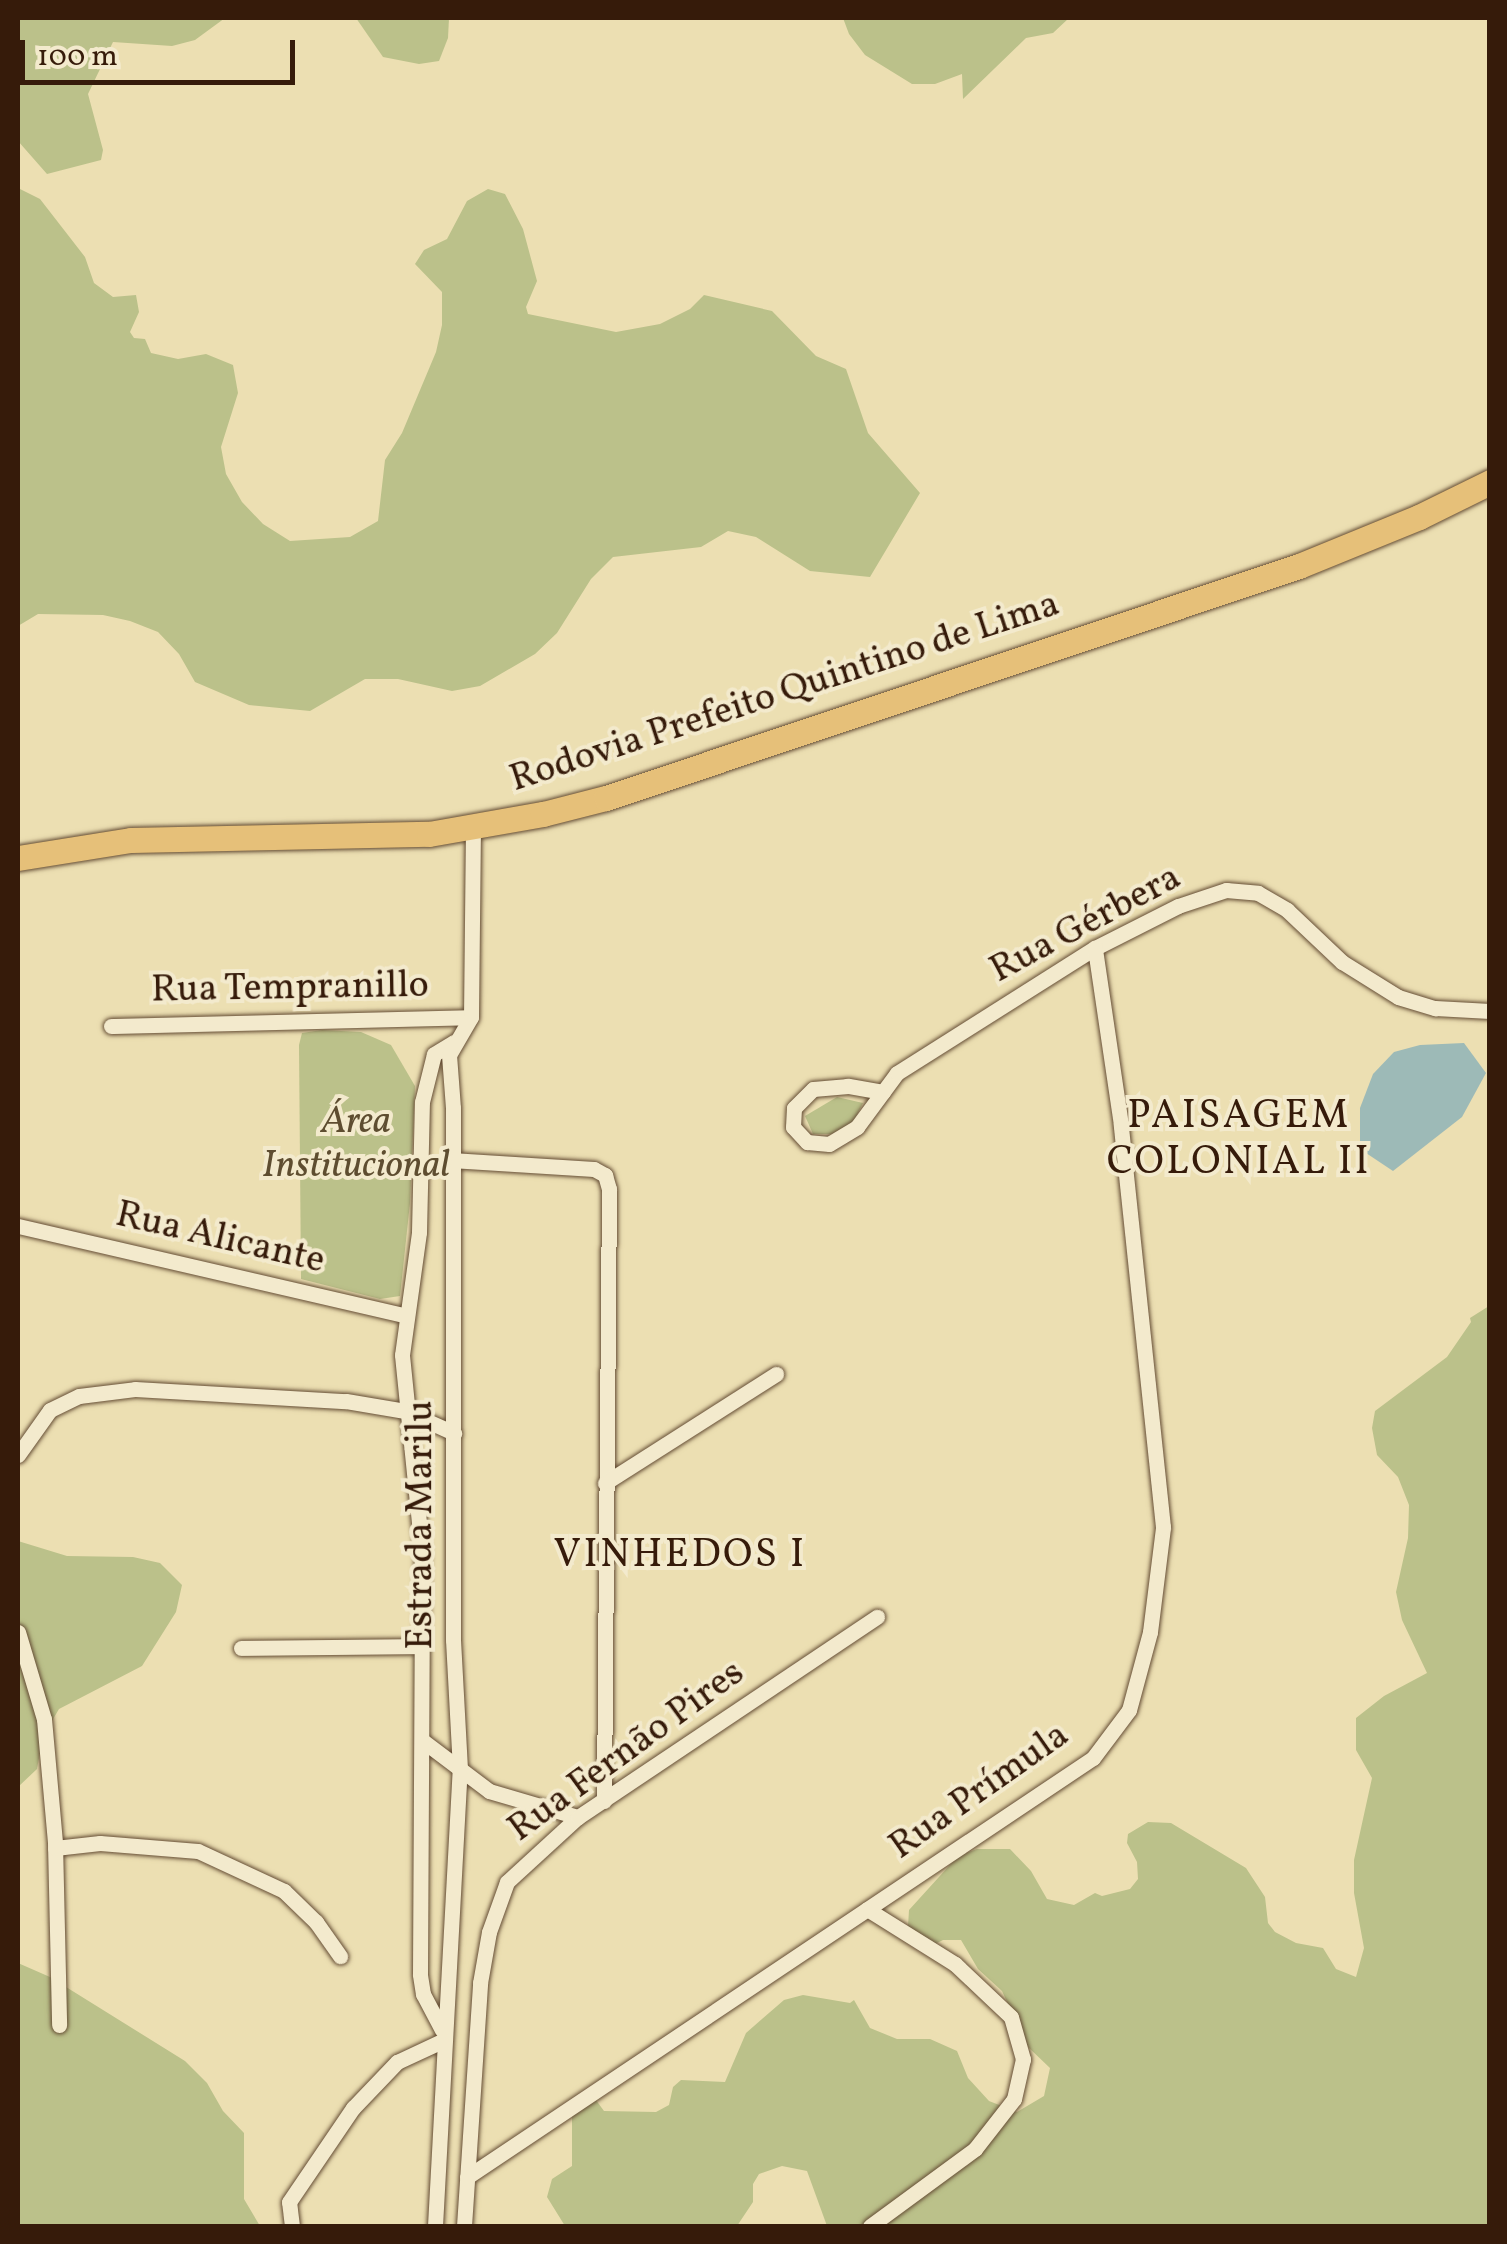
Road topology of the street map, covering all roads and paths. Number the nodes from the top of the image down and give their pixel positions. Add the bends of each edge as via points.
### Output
1 (1490, 482) edge
2 (472, 830) junction
3 (18, 858) edge
4 (1096, 948) junction
5 (1490, 1011) edge
6 (471, 1017) junction
7 (111, 1026) dead end
8 (462, 1037) junction
9 (883, 1092) junction
10 (452, 1160) junction
11 (18, 1226) edge
12 (407, 1316) junction
13 (776, 1374) dead end
14 (405, 1411) junction
15 (454, 1433) junction
16 (18, 1455) edge
17 (604, 1483) junction
18 (877, 1617) dead end
19 (18, 1632) edge
20 (422, 1646) junction
21 (241, 1648) dead end
22 (423, 1741) junction
23 (460, 1770) junction
24 (604, 1800) junction
25 (578, 1818) junction
26 (55, 1848) junction
27 (867, 1909) junction
28 (340, 1956) dead end
29 (60, 2024) dead end
30 (442, 2036) junction
31 (468, 2177) junction
32 (292, 2226) edge
33 (434, 2226) edge
34 (464, 2226) edge
35 (870, 2226) edge

1 - 2 main road, Rodovia Prefeito Quintino de Lima via 1299,566 606,798
2 - 3 main road, Rodovia Prefeito Quintino de Lima via 384,838 131,840
2 - 6 street, Estrada Marilu
4 - 5 street, Rua Gérbera via 1210,895 1258,893 1287,910 1342,962 1398,997 1435,1008
4 - 9 street, Rua Gérbera via 897,1073
4 - 27 street, Rua Prímula via 1163,1527 1150,1632 1129,1710 1093,1758
6 - 7 street, Rua Tempranillo
6 - 8 street, Estrada Marilu
8 - 10 street, Estrada Marilu via 449,1054
8 - 12 street via 434,1054 422,1102 419,1232
9 - 9 street, Rua Gérbera via 857,1127 829,1144 807,1142 793,1127 794,1108 813,1088
10 - 15 street, Estrada Marilu
10 - 17 street via 577,1166 605,1175
11 - 12 street, Rua Alicante
12 - 14 street
13 - 17 street
14 - 15 street
14 - 16 street via 346,1401 136,1389 79,1396 50,1410
14 - 20 street via 422,1552
15 - 23 street, Estrada Marilu
17 - 24 street
18 - 24 street, Rua Fernão Pires
19 - 26 street via 44,1719
20 - 21 street
20 - 22 street
22 - 23 street
22 - 30 street via 420,1974
23 - 25 street via 489,1792
23 - 30 street, Estrada Marilu
24 - 25 street, Rua Fernão Pires
25 - 31 street, Rua Fernão Pires via 508,1882 490,1932 480,1983
26 - 28 street via 100,1843 198,1851 284,1891
26 - 29 street
27 - 31 street, Rua Prímula
27 - 35 street via 955,1964 1011,2017 1023,2059 1014,2099 975,2149
30 - 32 street via 397,2062 352,2108 289,2202
30 - 33 street, Estrada Marilu
31 - 34 street, Rua Fernão Pires

